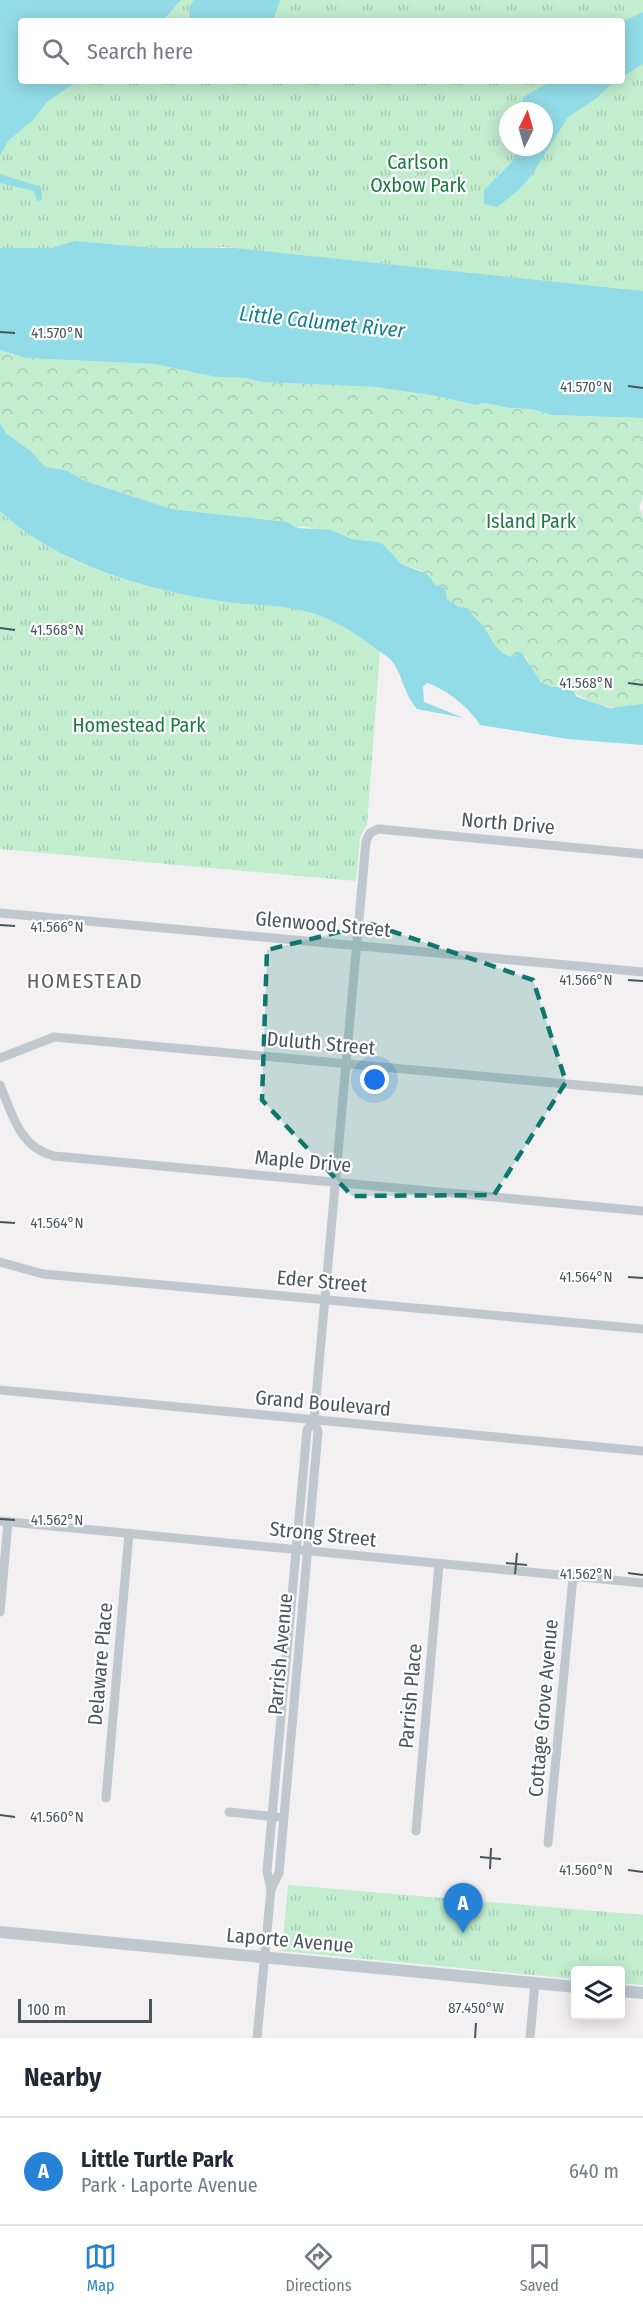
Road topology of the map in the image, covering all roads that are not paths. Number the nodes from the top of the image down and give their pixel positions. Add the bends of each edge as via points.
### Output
1 (370, 833) joint
2 (643, 854) edge
3 (0, 913) edge
4 (356, 945) junction
5 (643, 972) edge
6 (0, 1058) edge
7 (346, 1063) junction
8 (0, 1085) edge
9 (643, 1091) edge
10 (335, 1181) junction
11 (643, 1210) edge
12 (0, 1262) edge
13 (325, 1299) junction
14 (643, 1329) edge
15 (0, 1390) edge
16 (314, 1420) junction
17 (643, 1451) edge
18 (4, 1521) edge
19 (129, 1533) junction
20 (296, 1549) junction
21 (308, 1551) junction
22 (439, 1564) junction
23 (573, 1577) junction
24 (643, 1583) edge
25 (0, 1612) edge
26 (106, 1798) dead end
27 (229, 1812) dead end
28 (272, 1816) junction
29 (284, 1818) junction
30 (416, 1831) dead end
31 (548, 1842) dead end
32 (271, 1889) junction
33 (0, 1932) edge
34 (265, 1958) junction
35 (535, 1983) junction
36 (571, 1987) edge
37 (625, 1991) edge
38 (643, 1993) edge
39 (257, 2038) edge
40 (530, 2038) edge

1 - 2 street, North Drive via 378,829
1 - 4 street, Parrish Avenue
3 - 4 street, Glenwood Street
4 - 5 street, Glenwood Street
4 - 7 street, Parrish Avenue
6 - 7 street, Duluth Street via 54,1037
7 - 9 street, Duluth Street
7 - 10 street, Parrish Avenue
8 - 10 street, Maple Drive via 21,1134 45,1154
10 - 11 street, Maple Drive
10 - 13 street, Parrish Avenue
12 - 13 street, Eder Street via 43,1274
13 - 14 street, Eder Street
13 - 16 street, Parrish Avenue
15 - 16 street, Grand Boulevard
16 - 17 street, Grand Boulevard
16 - 20 street, Parrish Avenue via 307,1430
16 - 21 street, Parrish Avenue via 318,1432
18 - 19 street, Strong Street
18 - 25 street
19 - 20 street, Strong Street
19 - 26 street, Delaware Place
20 - 21 street, Strong Street
20 - 28 street, Parrish Avenue
21 - 22 street, Strong Street
21 - 29 street, Parrish Avenue
22 - 23 street, Strong Street
22 - 30 street, Parrish Place
23 - 24 street, Strong Street
23 - 31 street, Cottage Grove Avenue
27 - 28 street
28 - 29 street
28 - 32 street, Parrish Avenue via 267,1871
29 - 32 street, Parrish Avenue via 279,1873
32 - 34 street, Parrish Avenue
33 - 34 street, Laporte Avenue
34 - 35 street, Laporte Avenue
34 - 39 street, Parrish Avenue
35 - 36 street, Laporte Avenue
35 - 40 street
37 - 38 street

